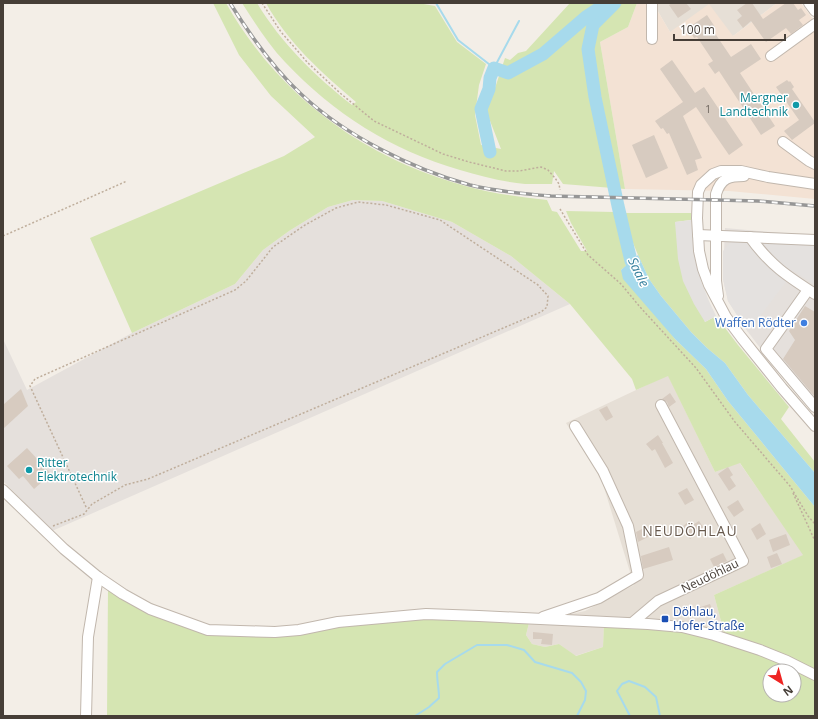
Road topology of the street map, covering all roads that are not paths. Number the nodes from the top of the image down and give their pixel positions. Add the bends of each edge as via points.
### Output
1 (652, 3) edge
2 (809, 3) edge
3 (815, 11) edge
4 (815, 24) edge
5 (652, 39) dead end
6 (771, 56) dead end
7 (783, 142) dead end
8 (815, 164) edge
9 (768, 177) junction
10 (815, 184) edge
11 (698, 235) junction
12 (716, 236) junction
13 (750, 237) junction
14 (815, 240) edge
15 (808, 290) edge
16 (719, 302) junction
17 (661, 405) dead end
18 (815, 407) edge
19 (574, 426) dead end
20 (815, 426) edge
21 (6, 493) edge
22 (98, 577) junction
23 (538, 619) junction
24 (632, 623) junction
25 (815, 675) edge
26 (86, 716) edge

1 - 5 street
2 - 3 street
4 - 6 street
7 - 8 street
9 - 10 street
9 - 11 street via 729,170 713,174 701,185 698,192
9 - 12 street via 735,176 723,181 716,194
11 - 12 street
11 - 16 street via 703,269
12 - 13 street
12 - 16 street
13 - 14 street
13 - 15 street via 777,268
15 - 18 street via 766,349
16 - 20 street via 726,317 741,337
17 - 24 street, Neudöhlau via 743,561 658,601
19 - 23 street via 603,471 628,526 638,575 599,598
21 - 22 street via 64,549
22 - 23 street via 150,609 208,630 275,632 338,622 426,614
22 - 26 street via 88,637
23 - 24 street
24 - 25 street via 682,627 714,635 780,658

